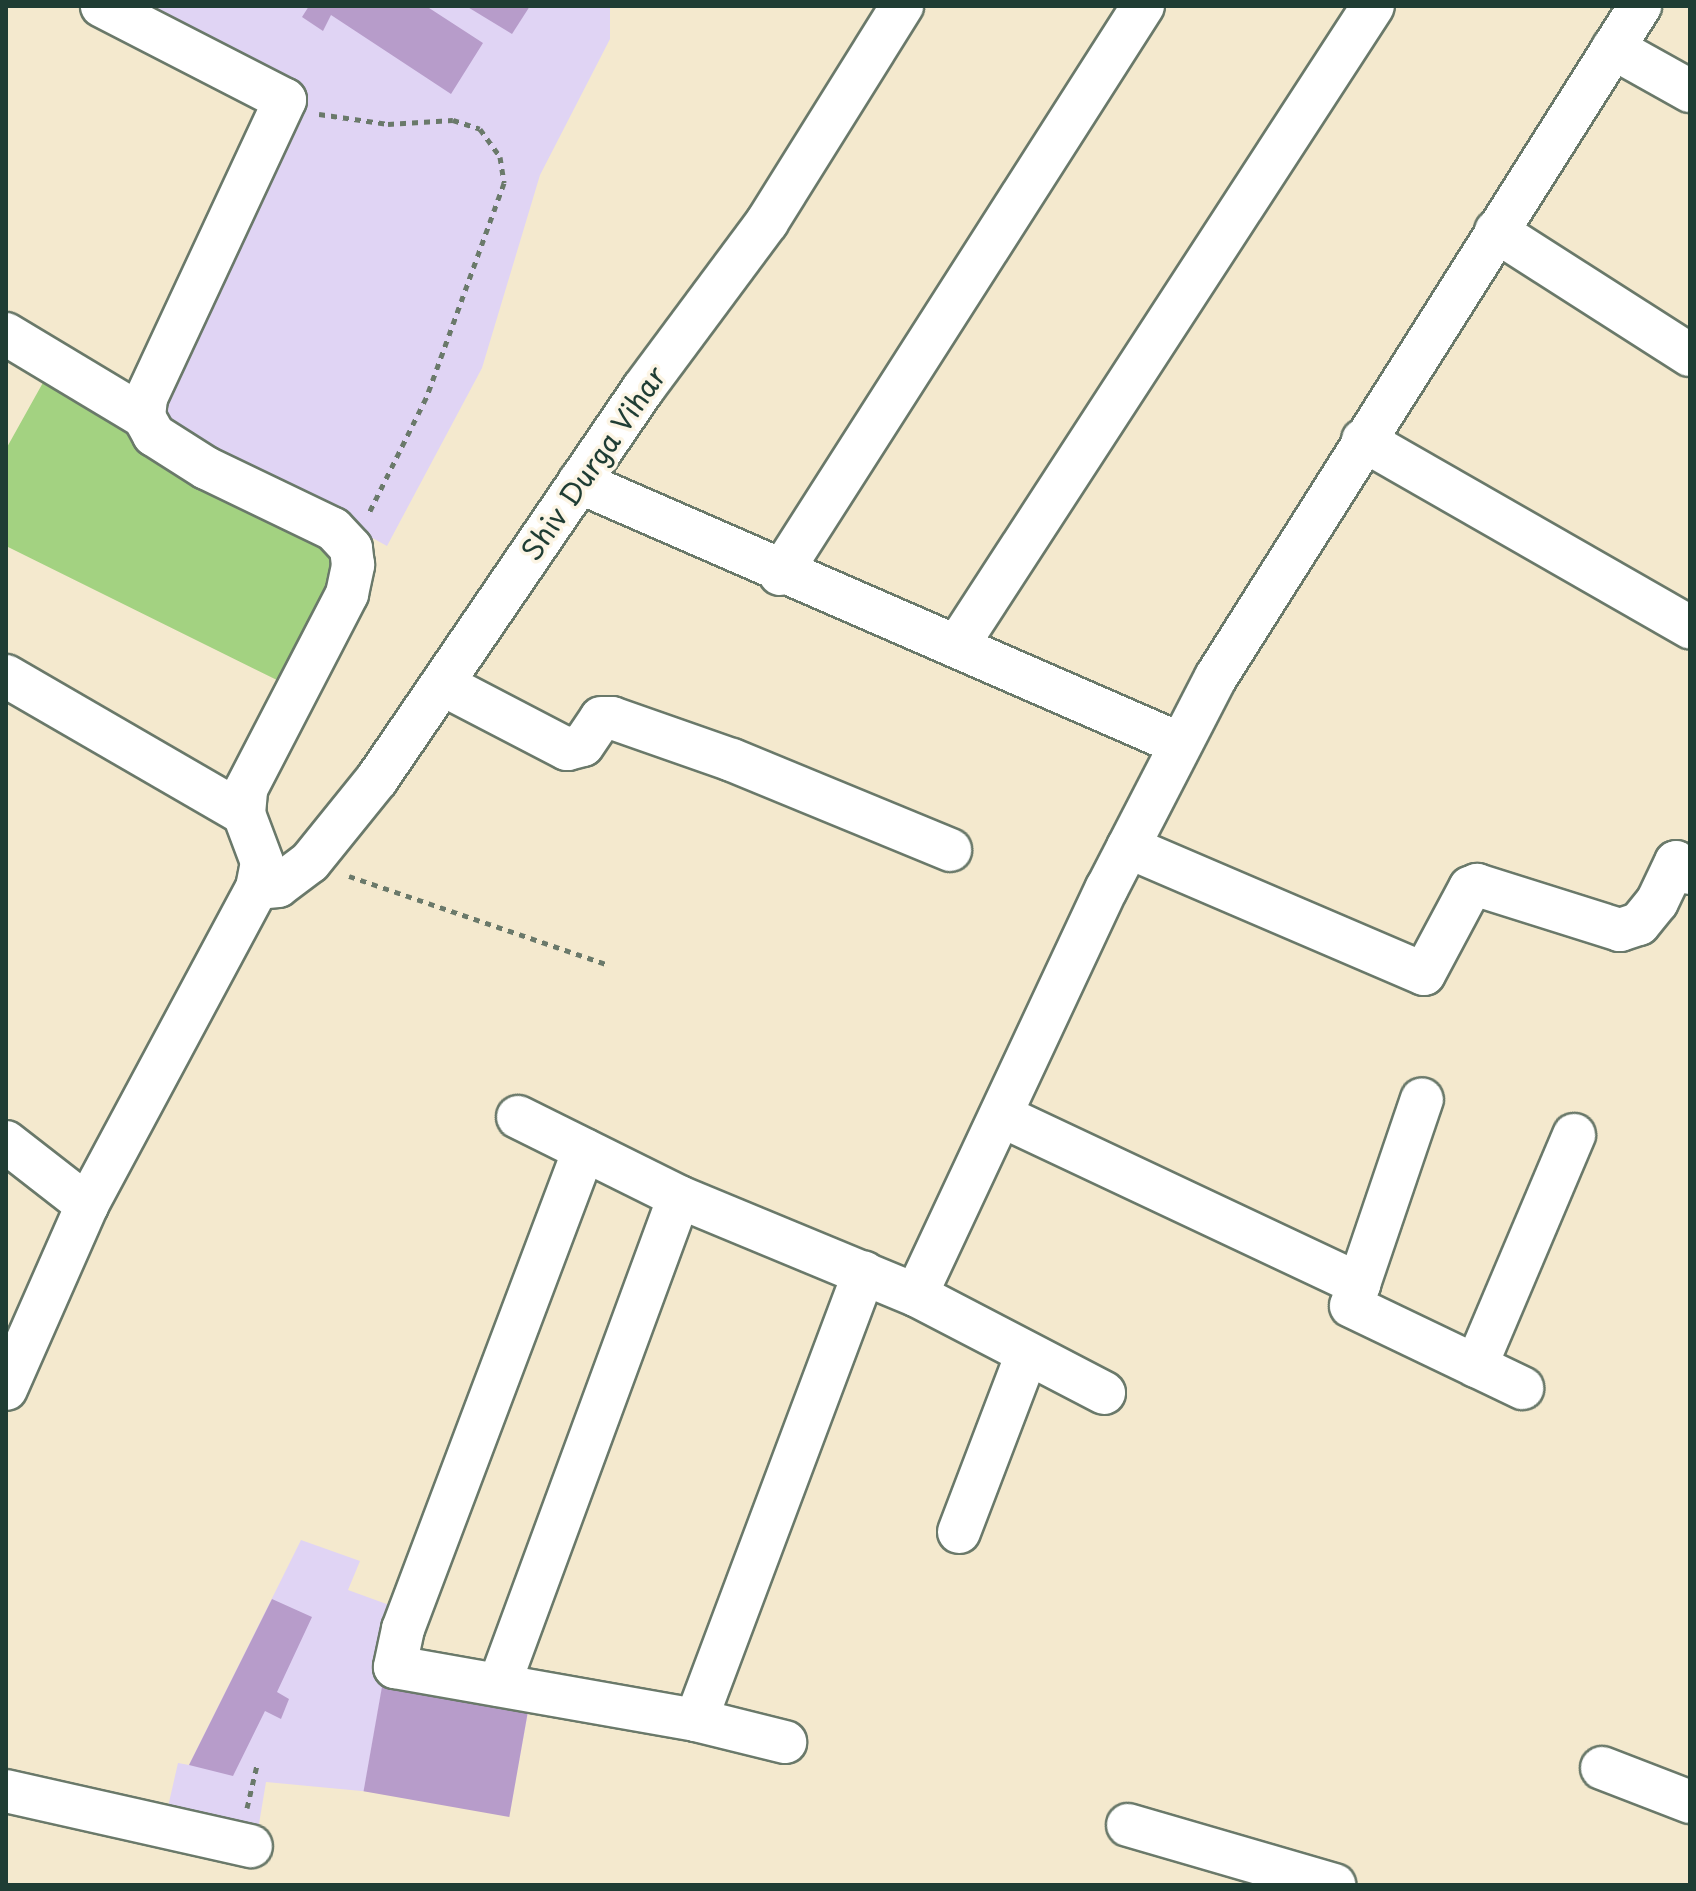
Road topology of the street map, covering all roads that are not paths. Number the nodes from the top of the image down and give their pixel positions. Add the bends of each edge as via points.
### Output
1 (102, 6) edge
2 (902, 6) edge
3 (1143, 6) edge
4 (1373, 6) edge
5 (1640, 6) edge
6 (1613, 48) junction
7 (1690, 91) edge
8 (1496, 231) junction
9 (6, 334) edge
10 (1690, 355) edge
11 (144, 417) junction
12 (1363, 440) junction
13 (579, 482) junction
14 (780, 574) junction
15 (1690, 627) edge
16 (957, 646) junction
17 (6, 676) edge
18 (442, 684) junction
19 (1180, 744) junction
20 (244, 814) junction
21 (1128, 847) junction
22 (950, 850) dead end
23 (1690, 873) edge
24 (257, 888) junction
25 (1422, 1099) dead end
26 (1002, 1116) junction
27 (518, 1117) dead end
28 (1574, 1135) dead end
29 (6, 1142) edge
30 (584, 1150) junction
31 (679, 1197) junction
32 (87, 1205) junction
33 (864, 1273) junction
34 (1359, 1284) junction
35 (916, 1295) junction
36 (1027, 1354) junction
37 (1476, 1366) junction
38 (1522, 1388) dead end
39 (6, 1389) edge
40 (1104, 1393) dead end
41 (959, 1532) dead end
42 (499, 1685) junction
43 (696, 1720) junction
44 (785, 1742) dead end
45 (1602, 1768) dead end
46 (6, 1791) edge
47 (1690, 1802) edge
48 (1128, 1825) dead end
49 (251, 1846) dead end
50 (1334, 1885) edge

1 - 11 street via 285,100 151,386
2 - 13 street, Shiv Durga Vihar via 767,222
3 - 14 street
4 - 16 street
5 - 6 street
6 - 7 street
6 - 8 street
8 - 10 street
8 - 12 street
9 - 11 street
11 - 20 street via 154,435 206,468 333,529 351,548 347,594 246,789
12 - 15 street
12 - 19 street
13 - 14 street
13 - 18 street, Shiv Durga Vihar
14 - 16 street
16 - 19 street
17 - 20 street
18 - 22 street via 567,749 583,745 601,718 612,718 732,760
18 - 24 street, Shiv Durga Vihar via 377,779 310,862 278,886
19 - 21 street
20 - 24 street via 262,862
21 - 23 street via 1424,974 1470,888 1477,885 1620,930 1639,924 1657,902 1676,862
21 - 26 street
24 - 32 street
25 - 34 street
26 - 34 street
26 - 35 street
27 - 30 street
28 - 37 street
29 - 32 street
30 - 31 street
30 - 42 street via 403,1629 395,1667
31 - 33 street
31 - 42 street
32 - 39 street
33 - 35 street
33 - 43 street
34 - 37 street via 1351,1306
35 - 36 street
36 - 40 street
36 - 41 street
37 - 38 street
42 - 43 street
43 - 44 street
45 - 47 street
46 - 49 street
48 - 50 street

